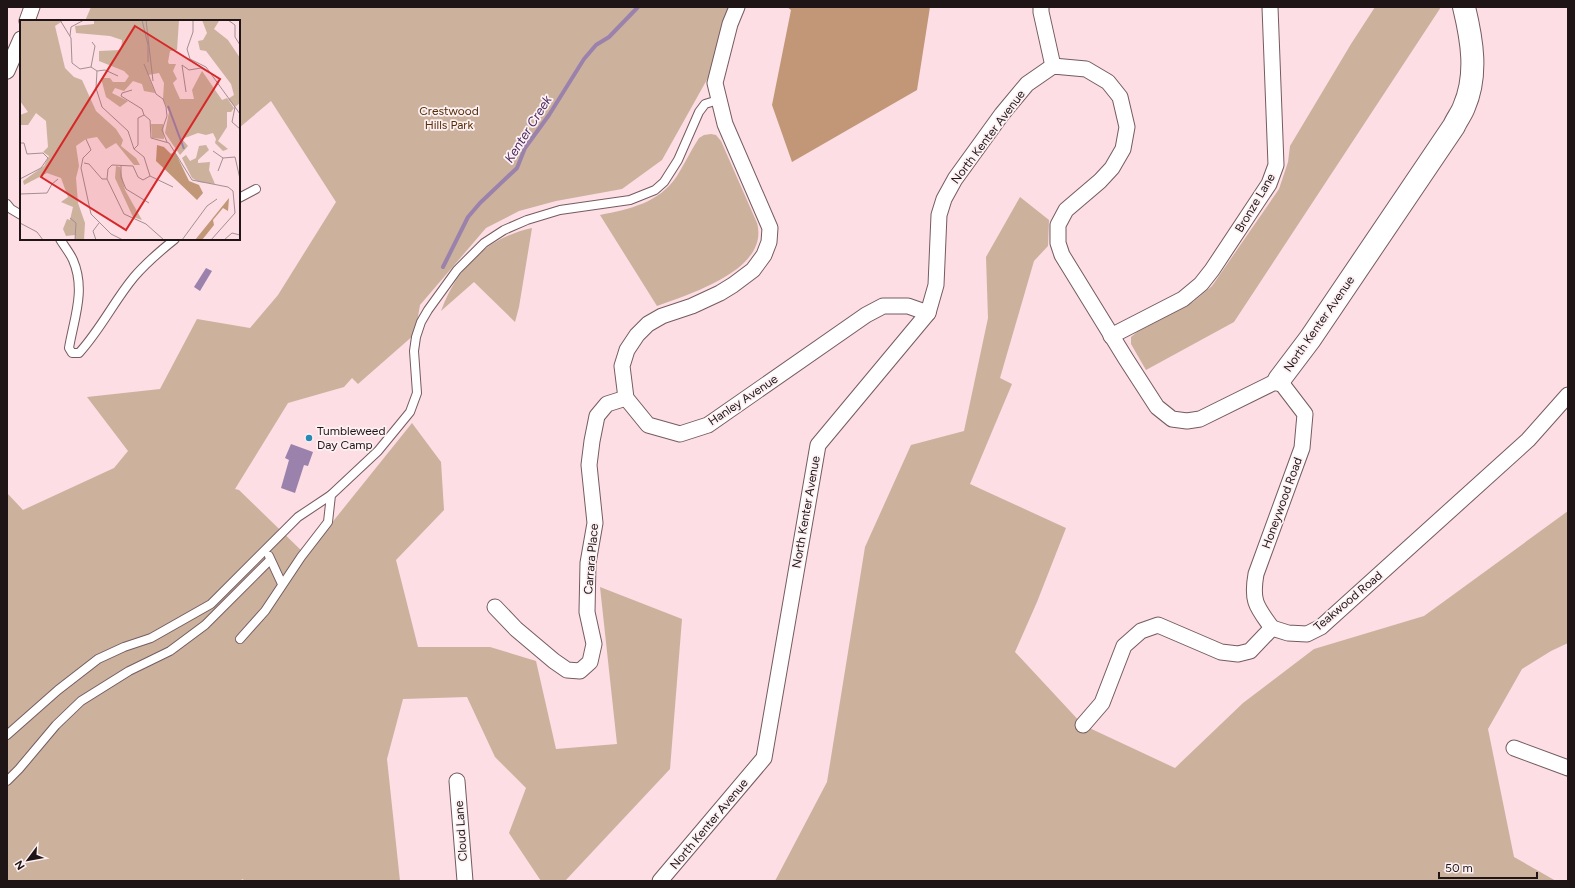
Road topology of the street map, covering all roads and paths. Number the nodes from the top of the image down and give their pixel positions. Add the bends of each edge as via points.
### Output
1 (32, 7) edge
2 (737, 7) edge
3 (1042, 7) edge
4 (1270, 7) edge
5 (1464, 7) edge
6 (28, 20) edge
7 (20, 41) edge
8 (1053, 66) junction
9 (7, 71) edge
10 (718, 100) junction
11 (256, 189) dead end
12 (240, 197) edge
13 (7, 204) edge
14 (20, 214) edge
15 (61, 240) edge
16 (174, 240) edge
17 (928, 313) junction
18 (1111, 336) junction
19 (1279, 380) junction
20 (1568, 395) edge
21 (626, 398) junction
22 (331, 495) junction
23 (265, 550) junction
24 (270, 560) junction
25 (282, 584) junction
26 (495, 606) dead end
27 (1272, 628) junction
28 (240, 639) dead end
29 (1083, 725) dead end
30 (7, 735) edge
31 (1514, 748) dead end
32 (1568, 768) edge
33 (7, 781) edge
34 (458, 781) dead end
35 (465, 881) edge
36 (660, 881) edge

1 - 6 street
2 - 10 street via 715,83
3 - 8 street
4 - 18 street, Bronze Lane via 1276,165 1269,184 1201,284 1183,299
5 - 19 street, North Kenter Avenue via 1473,62 1464,107 1454,126 1310,339
7 - 9 street
8 - 17 street, North Kenter Avenue via 1027,84 954,179 939,215 936,285
8 - 18 street, North Kenter Avenue via 1086,69 1108,82 1120,97 1127,127 1123,149 1112,168 1066,210 1058,225 1058,243 1062,255
10 - 21 street via 725,124 770,228 769,242 764,255 753,270 733,286 692,306 662,316 648,324 637,335 627,350 622,366
10 - 22 lane via 705,104 699,112 678,160 664,182 655,190 630,200 560,210 527,220 504,230 484,243 466,260 421,322 414,351 417,394 410,412 378,451
11 - 12 lane
13 - 14 lane
15 - 16 lane via 73,259 78,274 79,304 68,348 72,353 79,352 93,338 133,278
17 - 21 street, Hanley Avenue via 908,306 883,306 866,315 708,425 680,434 648,425
17 - 36 street, North Kenter Avenue via 818,445 764,758
18 - 19 street, North Kenter Avenue via 1157,407 1172,419 1200,419
19 - 27 street, Honeywood Road via 1305,414 1302,448 1256,574 1253,590 1256,604
20 - 27 street, Teakwood Road via 1528,440 1321,627 1307,634 1288,633
21 - 26 street, Carrara Place via 607,404 597,416 592,441 589,465 595,524 588,563 587,612 594,644 590,662 580,671 567,670 516,629
22 - 23 lane via 298,517
22 - 25 lane via 328,522
23 - 24 lane
23 - 30 lane via 211,604 152,638 98,659
24 - 25 lane
24 - 33 lane via 199,629 170,651 128,671 81,701 56,725
25 - 28 lane via 265,611
27 - 29 street via 1250,651 1238,654 1221,652 1158,625 1141,631 1124,646 1102,703
31 - 32 street
34 - 35 street, Cloud Lane

